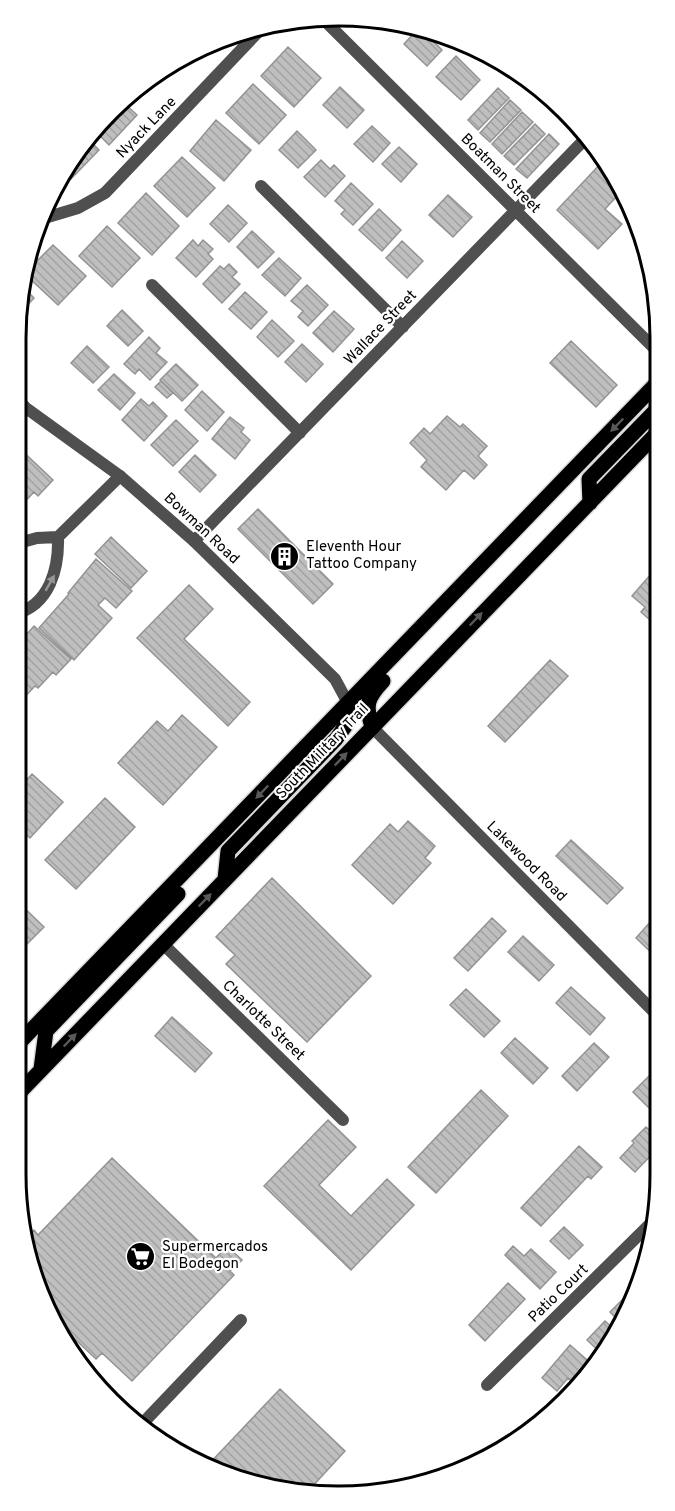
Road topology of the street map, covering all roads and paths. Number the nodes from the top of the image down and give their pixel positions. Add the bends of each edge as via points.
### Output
1 (330, 26) edge
2 (253, 37) edge
3 (581, 143) edge
4 (261, 186) dead end
5 (516, 210) junction
6 (50, 216) edge
7 (152, 285) dead end
8 (403, 327) junction
9 (650, 344) edge
10 (650, 390) edge
11 (26, 408) edge
12 (650, 416) edge
13 (300, 433) junction
14 (650, 440) edge
15 (120, 476) junction
16 (590, 503) junction
17 (58, 537) junction
18 (26, 541) edge
19 (194, 541) junction
20 (480, 567) junction
21 (26, 608) edge
22 (348, 703) junction
23 (372, 727) junction
24 (184, 873) junction
25 (225, 879) junction
26 (163, 944) junction
27 (650, 1007) edge
28 (26, 1036) edge
29 (42, 1069) junction
30 (26, 1086) edge
31 (343, 1120) dead end
32 (645, 1229) edge
33 (241, 1320) dead end
34 (487, 1384) dead end
35 (146, 1420) edge

1 - 5 street, Boatman Street
2 - 6 street, Nyack Lane via 105,193 78,208
3 - 5 street, Wallace Street
4 - 8 street
5 - 8 street, Wallace Street
5 - 9 street, Boatman Street
7 - 13 street
8 - 13 street, Wallace Street
10 -> 20 main road, South Military Trail
11 - 15 street, Bowman Road
12 - 16 main road via 589,479
13 - 19 street, Wallace Street
14 - 16 main road, South Military Trail
15 - 17 street
15 - 19 street, Bowman Road
23 -> 16 main road, South Military Trail
17 - 18 street
21 -> 17 street via 37,603 53,581 59,558
19 - 22 street, Bowman Road via 335,679
20 - 22 main road, South Military Trail
20 - 23 main road via 469,588 371,693 368,714
22 -> 24 main road, South Military Trail
22 - 25 main road via 346,725 336,739 228,851
25 -> 23 main road, South Military Trail
23 - 27 street, Lakewood Road
24 - 28 main road, South Military Trail
24 - 29 main road via 183,889 46,1031
26 -> 25 main road, South Military Trail
29 -> 26 main road, South Military Trail
26 - 31 street, Charlotte Street
29 - 30 main road, South Military Trail
32 - 34 street, Patio Court
33 - 35 street

